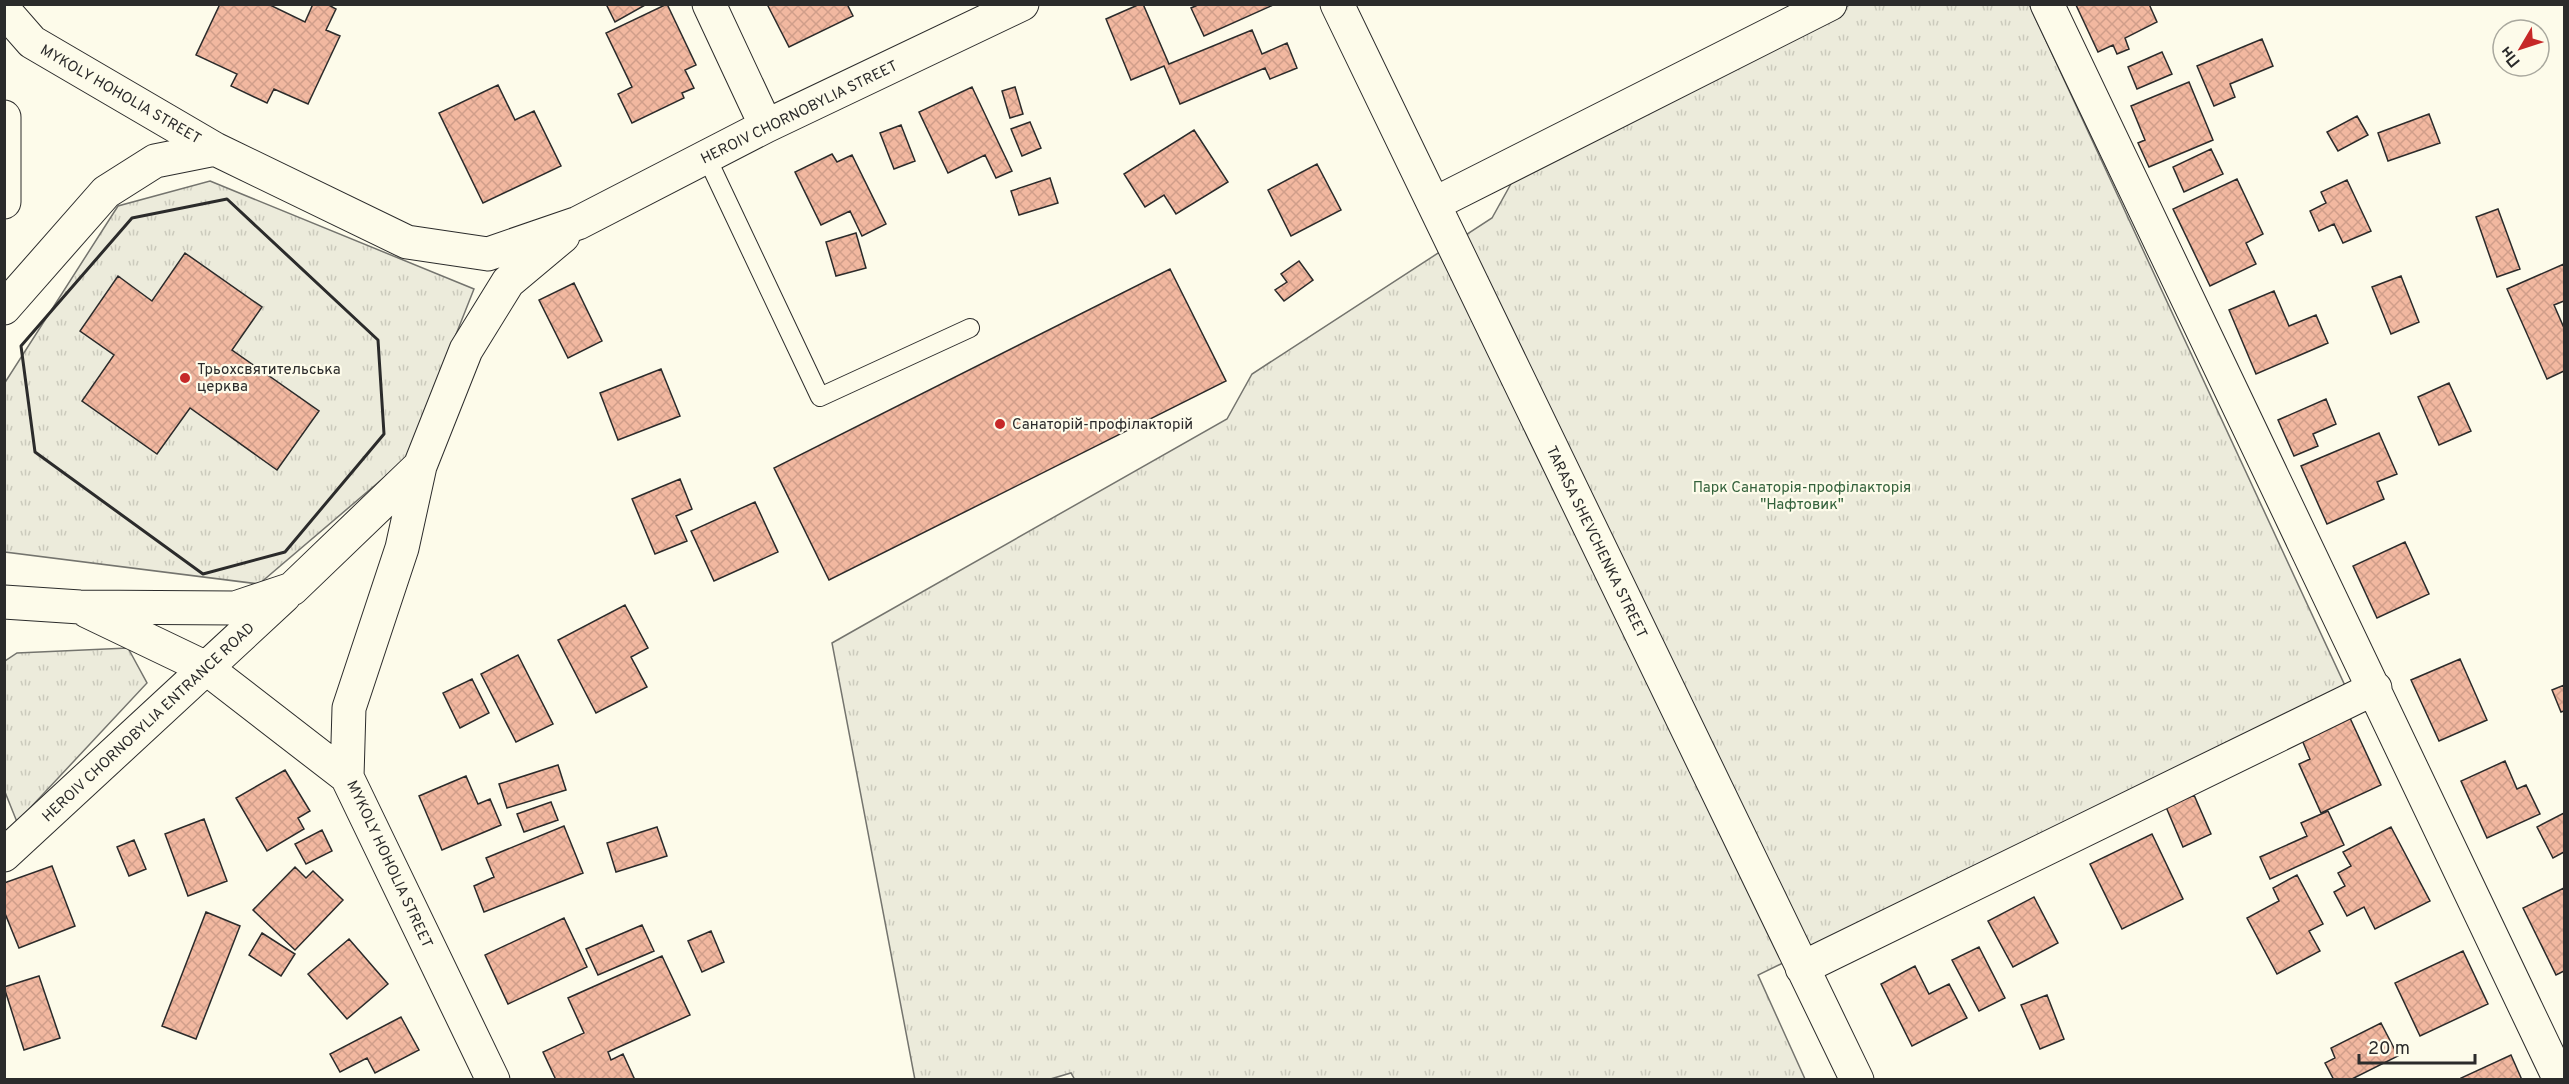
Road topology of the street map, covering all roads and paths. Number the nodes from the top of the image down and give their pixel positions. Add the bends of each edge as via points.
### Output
1 (709, 4) edge
2 (1022, 4) edge
3 (1337, 4) edge
4 (1830, 4) edge
5 (2047, 4) edge
6 (4, 10) edge
7 (4, 117) edge
8 (766, 126) junction
9 (215, 149) junction
10 (706, 156) junction
11 (5, 196) edge
12 (4, 202) edge
13 (1434, 204) junction
14 (578, 223) junction
15 (4, 308) edge
16 (970, 328) dead end
17 (420, 466) junction
18 (292, 589) junction
19 (4, 602) edge
20 (80, 607) junction
21 (207, 668) junction
22 (2375, 688) junction
23 (347, 777) junction
24 (7, 846) edge
25 (1802, 968) junction
26 (493, 1080) edge
27 (1857, 1080) edge
28 (2560, 1080) edge

1 - 8 street
2 - 8 street, HEROIV CHORNOBYLIA STREET
3 - 13 street, TARASA SHEVCHENKA STREET
4 - 13 street
5 - 22 street
6 - 9 street, MYKOLY HOHOLIA STREET via 32,42
7 - 11 street
8 - 10 street, HEROIV CHORNOBYLIA STREET
9 - 14 street, HEROIV CHORNOBYLIA STREET via 407,242 488,254
9 - 15 street via 154,161 106,192
10 - 14 street, HEROIV CHORNOBYLIA STREET
10 - 16 lane via 820,397
11 - 12 street
13 - 25 street, TARASA SHEVCHENKA STREET
14 - 17 street, HEROIV CHORNOBYLIA STREET via 508,282 466,350
17 - 18 street, HEROIV CHORNOBYLIA STREET
17 - 23 street, MYKOLY HOHOLIA STREET via 402,548 349,708
18 - 20 street, HEROIV CHORNOBYLIA STREET via 235,608
18 - 21 street, HEROIV CHORNOBYLIA ENTRANCE ROAD
19 - 20 street, HEROIV CHORNOBYLIA STREET
20 - 21 street
21 - 23 street
21 - 24 street, HEROIV CHORNOBYLIA ENTRANCE ROAD
22 - 25 street
22 - 28 street
23 - 26 street, MYKOLY HOHOLIA STREET
25 - 27 street, TARASA SHEVCHENKA STREET

